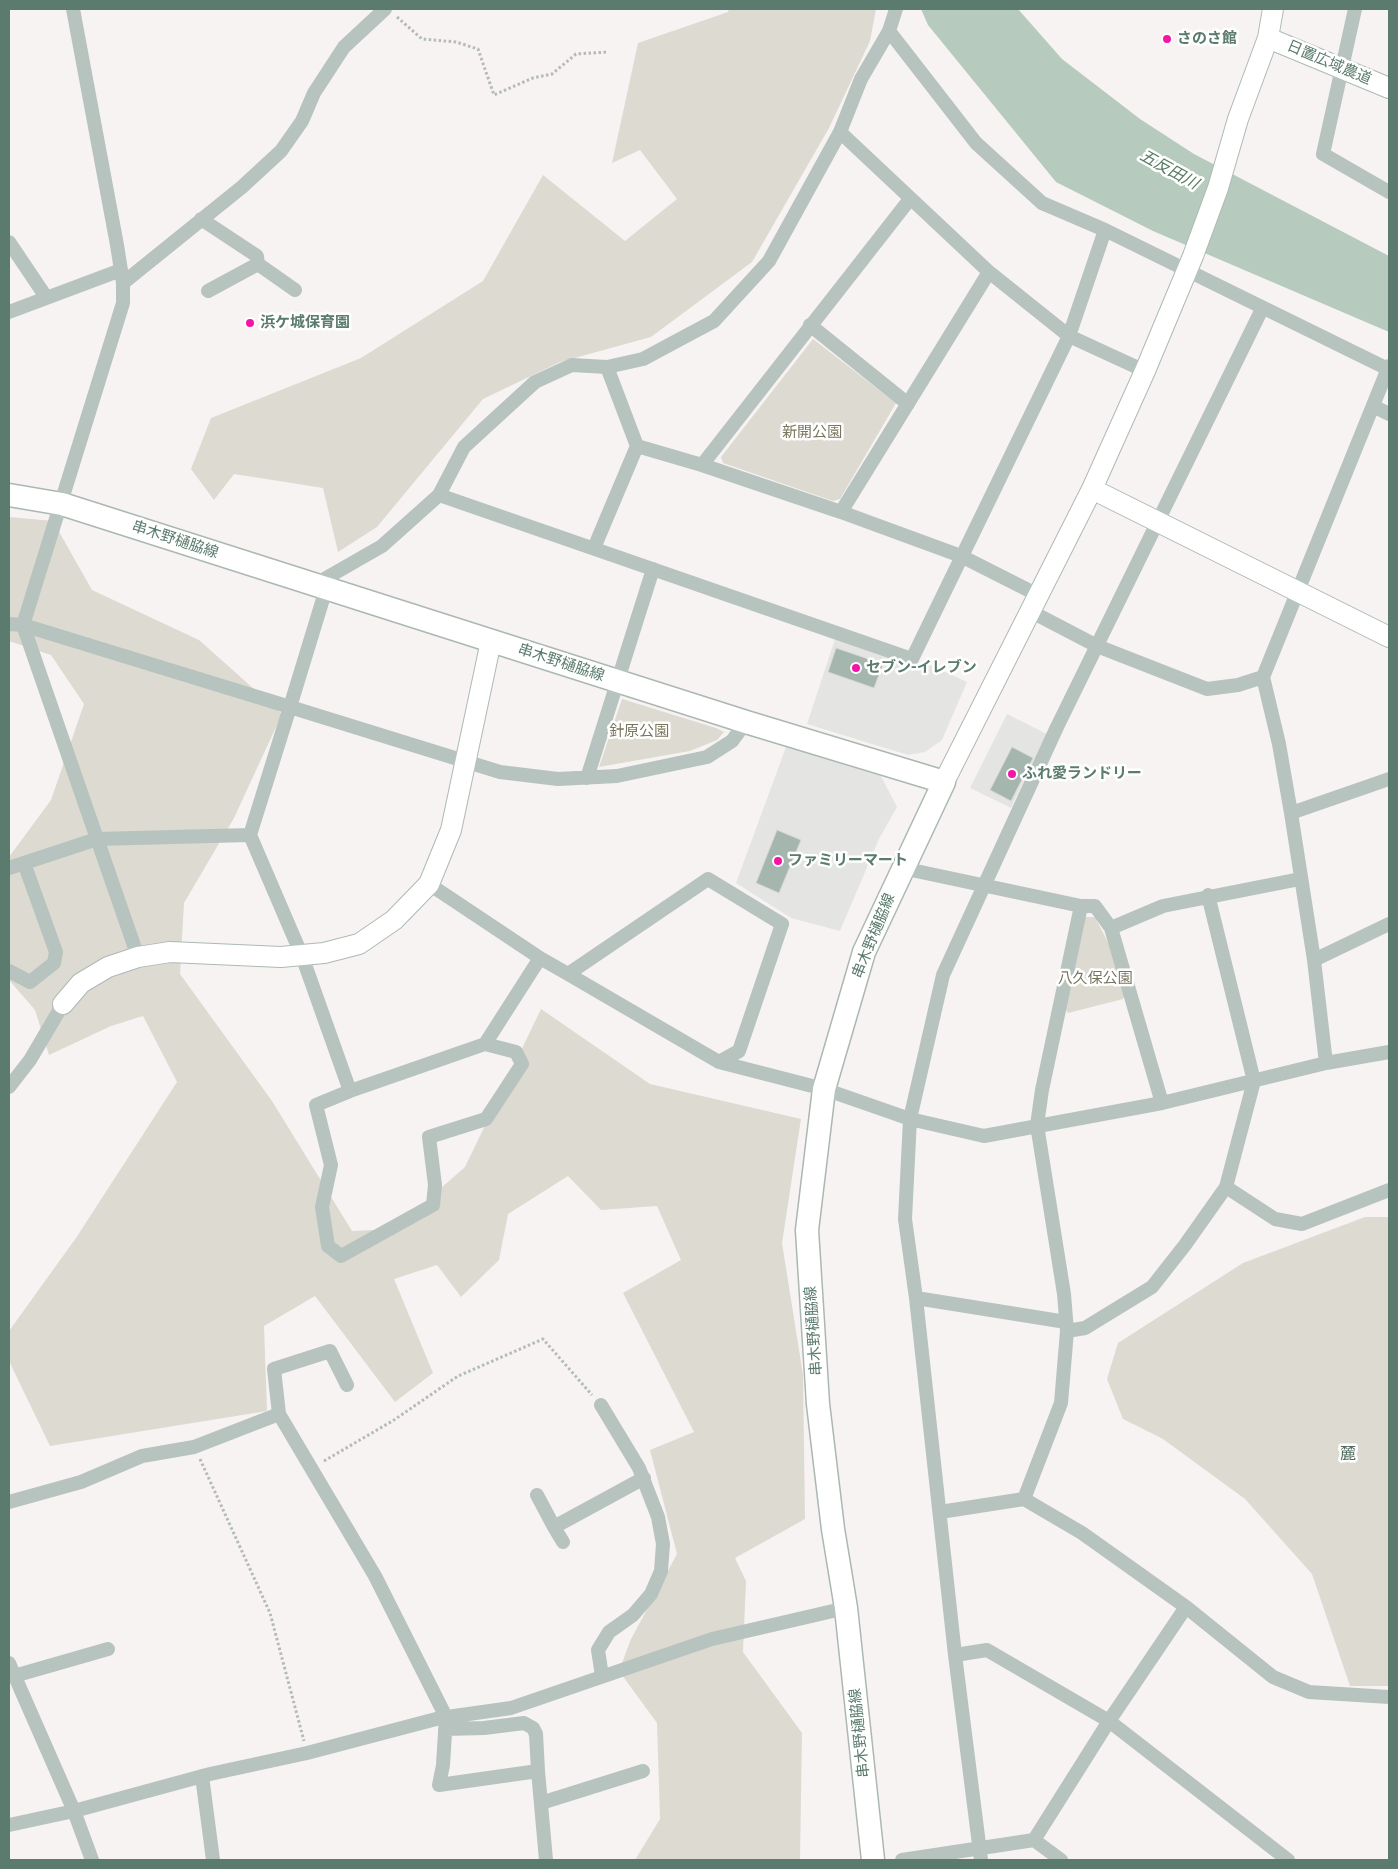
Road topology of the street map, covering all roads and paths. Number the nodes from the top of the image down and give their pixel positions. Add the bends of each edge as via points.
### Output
1 (72, 9) edge
2 (896, 9) edge
3 (1273, 9) edge
4 (1355, 9) edge
5 (390, 12) edge
6 (889, 31) junction
7 (1268, 38) junction
8 (608, 52) dead end
9 (1342, 68) junction
10 (1389, 88) edge
11 (840, 132) junction
12 (1389, 192) edge
13 (910, 199) junction
14 (201, 219) junction
15 (1105, 230) junction
16 (9, 242) edge
17 (1190, 263) junction
18 (258, 264) junction
19 (989, 272) junction
20 (122, 276) junction
21 (208, 290) dead end
22 (295, 290) dead end
23 (46, 297) junction
24 (1262, 308) junction
25 (9, 312) edge
26 (810, 325) junction
27 (1069, 336) junction
28 (607, 367) junction
29 (1389, 368) edge
30 (1145, 371) junction
31 (908, 404) junction
32 (1373, 406) junction
33 (1389, 414) edge
34 (637, 446) junction
35 (702, 465) junction
36 (1092, 489) junction
37 (9, 495) edge
38 (439, 495) junction
39 (62, 504) junction
40 (841, 512) junction
41 (1158, 522) junction
42 (594, 548) junction
43 (962, 556) junction
44 (653, 569) junction
45 (320, 587) junction
46 (1297, 591) junction
47 (1034, 603) junction
48 (9, 624) edge
49 (23, 625) junction
50 (1389, 637) edge
51 (490, 641) junction
52 (1097, 646) junction
53 (1263, 677) junction
54 (618, 682) junction
55 (290, 707) junction
56 (746, 722) junction
57 (467, 762) junction
58 (587, 778) junction
59 (1389, 779) edge
60 (944, 782) junction
61 (1291, 813) junction
62 (250, 835) junction
63 (97, 839) junction
64 (24, 863) junction
65 (9, 868) edge
66 (902, 868) junction
67 (1300, 878) junction
68 (429, 884) junction
69 (985, 886) junction
70 (1208, 895) junction
71 (1081, 906) junction
72 (1389, 924) edge
73 (1111, 928) junction
74 (302, 956) junction
75 (138, 957) junction
76 (540, 958) junction
77 (1314, 960) junction
78 (9, 972) edge
79 (568, 974) junction
80 (63, 1004) joint
81 (485, 1044) junction
82 (1389, 1052) edge
83 (719, 1062) junction
84 (1326, 1063) junction
85 (1254, 1081) junction
86 (9, 1087) edge
87 (824, 1090) junction
88 (350, 1091) junction
89 (1162, 1103) junction
90 (910, 1119) junction
91 (1037, 1125) junction
92 (1226, 1187) junction
93 (1389, 1190) edge
94 (916, 1298) junction
95 (1066, 1326) junction
96 (347, 1385) dead end
97 (601, 1405) joint
98 (279, 1414) junction
99 (194, 1447) junction
100 (311, 1468) junction
101 (644, 1478) junction
102 (537, 1495) dead end
103 (1024, 1500) junction
104 (9, 1502) edge
105 (940, 1512) junction
106 (554, 1528) junction
107 (563, 1542) dead end
108 (1186, 1607) junction
109 (846, 1608) junction
110 (108, 1649) dead end
111 (955, 1655) junction
112 (12, 1670) edge
113 (602, 1676) junction
114 (1389, 1697) edge
115 (1109, 1721) junction
116 (446, 1723) junction
117 (307, 1753) junction
118 (643, 1770) dead end
119 (538, 1771) junction
120 (202, 1776) junction
121 (541, 1803) junction
122 (74, 1811) junction
123 (9, 1825) edge
124 (1034, 1840) junction
125 (980, 1854) edge
126 (92, 1860) edge
127 (213, 1860) edge
128 (546, 1860) edge
129 (873, 1860) edge
130 (902, 1860) edge
131 (1061, 1860) edge
132 (1288, 1860) edge

1 - 20 street via 92,101
2 - 6 street
3 - 7 street
4 - 9 street
5 - 8 path via 422,38 456,42 478,49 494,95 533,78 552,74 576,54
5 - 14 street via 344,47 314,93 302,121 281,150
6 - 11 street via 861,79
6 - 15 street via 976,143 1042,203
7 - 9 street, 日置広域農道
7 - 17 street
9 - 10 street, 日置広域農道
9 - 12 street via 1323,154
11 - 13 street
11 - 28 street via 770,261 714,321 643,359
13 - 19 street
13 - 26 street
14 - 18 street via 257,256
14 - 20 street
15 - 17 street
15 - 27 street
16 - 23 street
17 - 24 street
17 - 30 street
18 - 21 street
18 - 22 street
19 - 27 street
19 - 31 street
20 - 23 street
20 - 39 street via 123,304
23 - 25 street
24 - 29 street
24 - 41 street
26 - 31 street
26 - 35 street
27 - 30 street
27 - 43 street
28 - 34 street
28 - 38 street via 572,365 535,382 464,447
29 - 32 street
30 - 36 street
31 - 40 street
32 - 33 street
32 - 46 street
34 - 35 street
34 - 42 street
35 - 40 street
36 - 41 street
36 - 47 street
37 - 39 main road, 串木野樋脇線
38 - 42 street
38 - 45 street via 382,546
39 - 45 main road, 串木野樋脇線
39 - 49 street
40 - 43 street
41 - 46 street
41 - 52 street
42 - 44 street
43 - 44 street via 912,659
43 - 47 street
44 - 54 street
45 - 51 main road, 串木野樋脇線
45 - 55 street
46 - 50 street
46 - 53 street
47 - 52 street
47 - 60 street
48 - 49 street
49 - 55 street
49 - 63 street
51 - 54 main road, 串木野樋脇線
51 - 57 street
52 - 53 street via 1207,689 1238,685
52 - 69 street
53 - 61 street
54 - 56 main road, 串木野樋脇線
54 - 58 street
55 - 57 street
55 - 62 street
56 - 58 street via 732,741 707,757 617,776
56 - 60 main road, 串木野樋脇線
57 - 58 street via 524,776
57 - 68 street via 451,830
59 - 61 street
60 - 66 main road, 串木野樋脇線
61 - 67 street
62 - 63 street
62 - 74 street
63 - 64 street
63 - 75 street
64 - 65 street
64 - 78 street via 56,952 54,962 30,982
66 - 69 street
66 - 87 main road, 串木野樋脇線 via 864,952
67 - 70 street
67 - 77 street
68 - 74 street via 394,920 359,944
68 - 76 street
69 - 71 street
69 - 90 street via 943,974
70 - 73 street via 1163,906
70 - 85 street
71 - 73 street via 1095,906
71 - 91 street
72 - 77 street
73 - 89 street
74 - 75 street via 170,952
74 - 88 street
75 - 80 street via 108,966 81,983
76 - 79 street
76 - 81 street
77 - 84 street
79 - 83 street
79 - 83 street via 708,879 782,924 739,1051
80 - 86 street via 30,1060
81 - 88 street
81 - 88 street via 516,1052 522,1064 486,1119 429,1137 435,1185 433,1205 341,1256 328,1246 322,1208 331,1165 316,1105
82 - 84 street
83 - 87 street
84 - 85 street
85 - 89 street
85 - 92 street
87 - 90 street
87 - 109 main road, 串木野樋脇線 via 807,1230 818,1404
89 - 91 street
90 - 91 street via 984,1136
90 - 94 street via 905,1219
91 - 95 street
92 - 93 street via 1275,1219 1302,1224
92 - 95 street via 1152,1287 1085,1328
94 - 95 street
94 - 105 street
95 - 103 street via 1061,1403
96 - 98 street via 330,1351 274,1369
97 - 100 path via 543,1339 458,1376 394,1420
97 - 101 street
98 - 99 street
98 - 100 street
99 - 104 street via 142,1456 81,1482
99 - 117 path via 270,1612
100 - 116 street via 375,1576
101 - 106 street
101 - 113 street via 658,1517 663,1544 661,1571 651,1594 633,1615 609,1632 598,1650
102 - 106 street
103 - 105 street
103 - 108 street via 1082,1533
105 - 111 street
106 - 107 street
108 - 114 street via 1273,1677 1308,1692
108 - 115 street
109 - 113 street via 712,1639
109 - 129 main road, 串木野樋脇線
110 - 112 street
111 - 115 street via 987,1650
111 - 125 street
112 - 122 street
113 - 116 street via 511,1708
115 - 124 street
115 - 132 street
116 - 117 street
116 - 119 street via 484,1728 524,1723 536,1734
116 - 119 street via 439,1785
117 - 120 street
118 - 121 street
119 - 121 street
120 - 122 street
120 - 127 street
121 - 128 street
122 - 123 street
122 - 126 street
124 - 125 street
124 - 131 street
125 - 130 street

